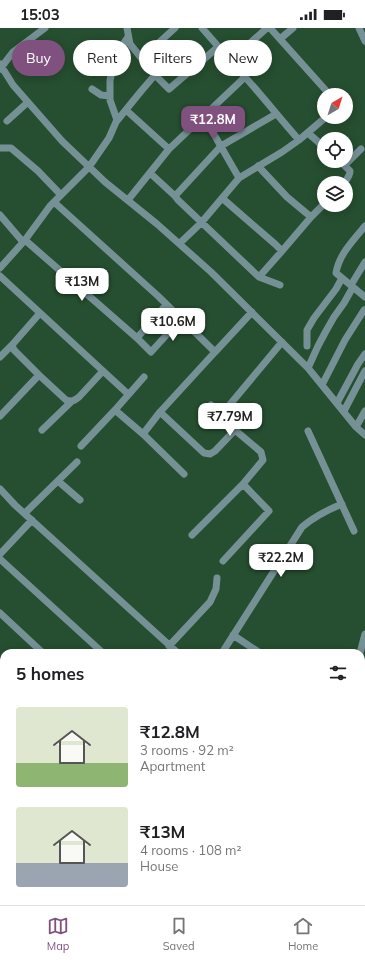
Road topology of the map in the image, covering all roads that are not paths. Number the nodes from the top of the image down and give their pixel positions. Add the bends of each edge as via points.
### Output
1 (45, 28) edge
2 (126, 28) edge
3 (175, 28) edge
4 (202, 28) edge
5 (267, 28) edge
6 (270, 28) edge
7 (293, 28) edge
8 (359, 28) edge
9 (128, 37) junction
10 (280, 39) junction
11 (162, 40) edge
12 (254, 40) edge
13 (365, 41) edge
14 (214, 42) edge
15 (214, 50) edge
16 (139, 54) edge
17 (206, 57) edge
18 (1, 67) edge
19 (154, 76) edge
20 (156, 76) edge
21 (184, 76) edge
22 (245, 78) joint
23 (324, 88) edge
24 (92, 89) dead end
25 (110, 96) junction
26 (28, 102) junction
27 (126, 110) junction
28 (276, 114) junction
29 (204, 117) junction
30 (117, 120) junction
31 (6, 121) dead end
32 (318, 124) edge
33 (308, 133) junction
34 (299, 140) junction
35 (317, 141) edge
36 (220, 146) junction
37 (0, 148) edge
38 (169, 149) junction
39 (361, 149) dead end
40 (353, 155) edge
41 (258, 166) junction
42 (89, 167) junction
43 (150, 173) junction
44 (239, 178) junction
45 (61, 195) junction
46 (175, 196) junction
47 (222, 198) junction
48 (128, 200) junction
49 (54, 202) junction
50 (317, 211) edge
51 (0, 215) edge
52 (311, 217) junction
53 (201, 223) junction
54 (365, 226) edge
55 (24, 241) junction
56 (180, 244) junction
57 (282, 251) junction
58 (365, 262) edge
59 (0, 268) edge
60 (0, 276) edge
61 (259, 277) junction
62 (342, 278) junction
63 (280, 286) dead end
64 (352, 286) junction
65 (365, 297) edge
66 (166, 305) junction
67 (365, 310) edge
68 (252, 312) junction
69 (40, 313) junction
70 (181, 319) junction
71 (137, 338) junction
72 (12, 345) junction
73 (285, 345) junction
74 (307, 346) dead end
75 (215, 352) junction
76 (365, 354) edge
77 (0, 357) edge
78 (306, 366) junction
79 (102, 371) junction
80 (365, 371) edge
81 (39, 375) junction
82 (144, 377) dead end
83 (322, 384) junction
84 (128, 394) junction
85 (71, 402) junction
86 (337, 403) junction
87 (211, 405) dead end
88 (114, 410) junction
89 (344, 411) junction
90 (365, 411) edge
91 (160, 412) junction
92 (222, 414) junction
93 (0, 416) edge
94 (356, 427) junction
95 (42, 430) dead end
96 (236, 430) junction
97 (308, 431) dead end
98 (143, 434) junction
99 (365, 435) edge
100 (81, 446) dead end
101 (77, 462) dead end
102 (184, 474) dead end
103 (58, 481) junction
104 (243, 484) junction
105 (0, 489) edge
106 (80, 500) dead end
107 (342, 504) junction
108 (25, 513) junction
109 (32, 520) junction
110 (354, 532) dead end
111 (192, 535) dead end
112 (0, 554) edge
113 (0, 559) edge
114 (223, 561) dead end
115 (218, 578) dead end
116 (0, 613) edge
117 (365, 634) edge
118 (234, 635) junction
119 (169, 646) junction
120 (39, 649) edge
121 (99, 649) edge
122 (173, 649) edge
123 (225, 649) edge
124 (254, 649) edge
125 (361, 649) edge

1 - 18 street via 13,52
2 - 9 street
3 - 11 street
4 - 14 street
5 - 12 street
6 - 10 street
7 - 10 street
8 - 13 street
9 - 16 street via 130,44
9 - 25 street via 117,53 110,80
10 - 23 street
15 - 17 street
18 - 26 street
19 - 27 street
20 - 21 street via 169,89
22 - 28 street
22 - 29 street
24 - 25 street via 101,95
25 - 30 street
26 - 31 street
26 - 42 street
27 - 30 street
27 - 38 street
28 - 34 street
28 - 36 street
29 - 36 street
29 - 38 street
30 - 42 street via 109,138
32 - 33 street
33 - 34 street
33 - 35 street
34 - 41 street
36 - 44 street
36 - 46 street
37 - 45 street via 11,148 38,170
38 - 43 street
39 - 40 street
41 - 44 street
41 - 52 street via 287,197
42 - 45 street
42 - 48 street
43 - 46 street
43 - 48 street
44 - 47 street
45 - 49 street
46 - 53 street
47 - 53 street
47 - 57 street
48 - 56 street
49 - 55 street
49 - 66 street
50 - 52 street
51 - 55 street
52 - 57 street
53 - 56 street
53 - 61 street
54 - 62 street via 346,249 337,265 336,273
55 - 59 street
55 - 71 street
56 - 68 street
57 - 61 street
58 - 64 street
60 - 69 street
61 - 63 street
62 - 64 street
62 - 74 street via 307,330
64 - 65 street
64 - 78 street
66 - 70 street
66 - 71 street
67 - 83 street via 345,340
68 - 73 street
68 - 75 street
69 - 72 street
69 - 79 street
70 - 71 street via 151,352
70 - 75 street
72 - 77 street
72 - 81 street
73 - 78 street
73 - 92 street
75 - 91 street
76 - 86 street
78 - 83 street
79 - 84 street
79 - 85 street via 79,398
80 - 89 street
81 - 85 street
81 - 93 street
82 - 84 street
83 - 86 street
84 - 88 street
85 - 95 street
86 - 89 street
87 - 92 street
88 - 98 street
88 - 100 street
89 - 94 street
90 - 94 street
91 - 96 street via 204,453 215,452
91 - 98 street
92 - 96 street
94 - 99 street
96 - 104 street via 261,452 264,460
97 - 107 street
98 - 102 street
101 - 103 street
103 - 106 street
103 - 108 street
104 - 111 street
104 - 114 street via 269,511
105 - 108 street
107 - 110 street
107 - 118 street via 302,527
108 - 109 street
109 - 112 street
109 - 119 street
113 - 121 street
115 - 119 street via 210,602
116 - 120 street
117 - 125 street
118 - 123 street
118 - 124 street
119 - 122 street

